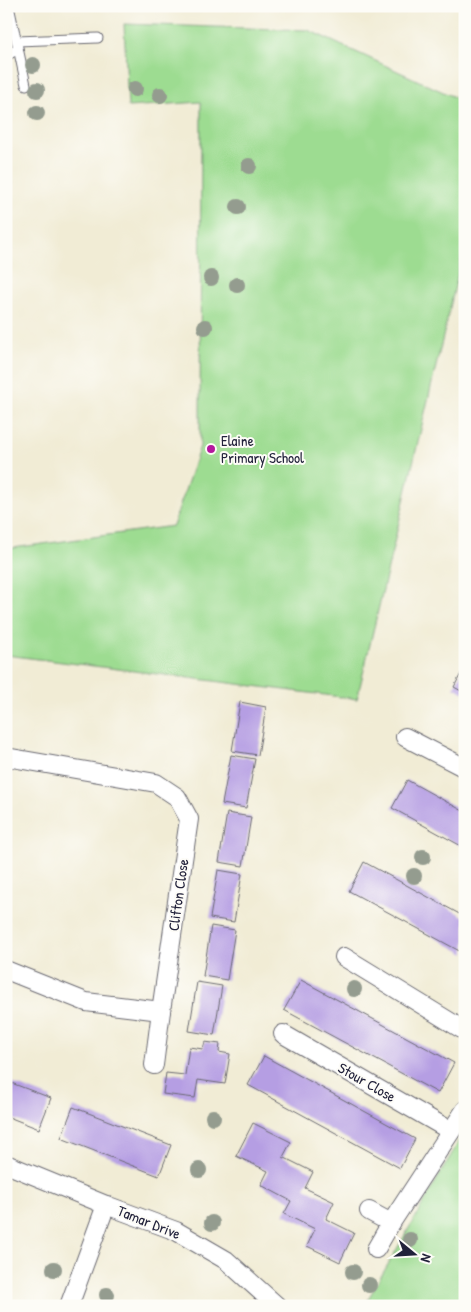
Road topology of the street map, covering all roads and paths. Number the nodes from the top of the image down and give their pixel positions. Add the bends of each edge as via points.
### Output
1 (9, 6) edge
2 (98, 38) dead end
3 (17, 45) junction
4 (6, 56) edge
5 (26, 85) dead end
6 (405, 737) dead end
7 (6, 757) edge
8 (465, 768) edge
9 (344, 957) dead end
10 (6, 970) edge
11 (161, 1011) junction
12 (465, 1031) edge
13 (284, 1034) dead end
14 (154, 1065) dead end
15 (465, 1110) edge
16 (451, 1131) junction
17 (6, 1164) edge
18 (106, 1205) junction
19 (370, 1211) dead end
20 (391, 1223) junction
21 (376, 1249) dead end
22 (69, 1306) edge
23 (277, 1306) edge

1 - 3 lane
2 - 3 lane
3 - 4 lane
3 - 5 lane
6 - 8 street
7 - 11 street, Clifton Close via 156,783 177,797 189,819
9 - 12 street
10 - 11 street via 86,1002
11 - 14 street, Clifton Close
13 - 16 street, Stour Close
15 - 16 street
16 - 20 street
17 - 18 street, Tamar Drive
18 - 22 street
18 - 23 street, Tamar Drive via 176,1230 226,1260
19 - 20 street
20 - 21 street

